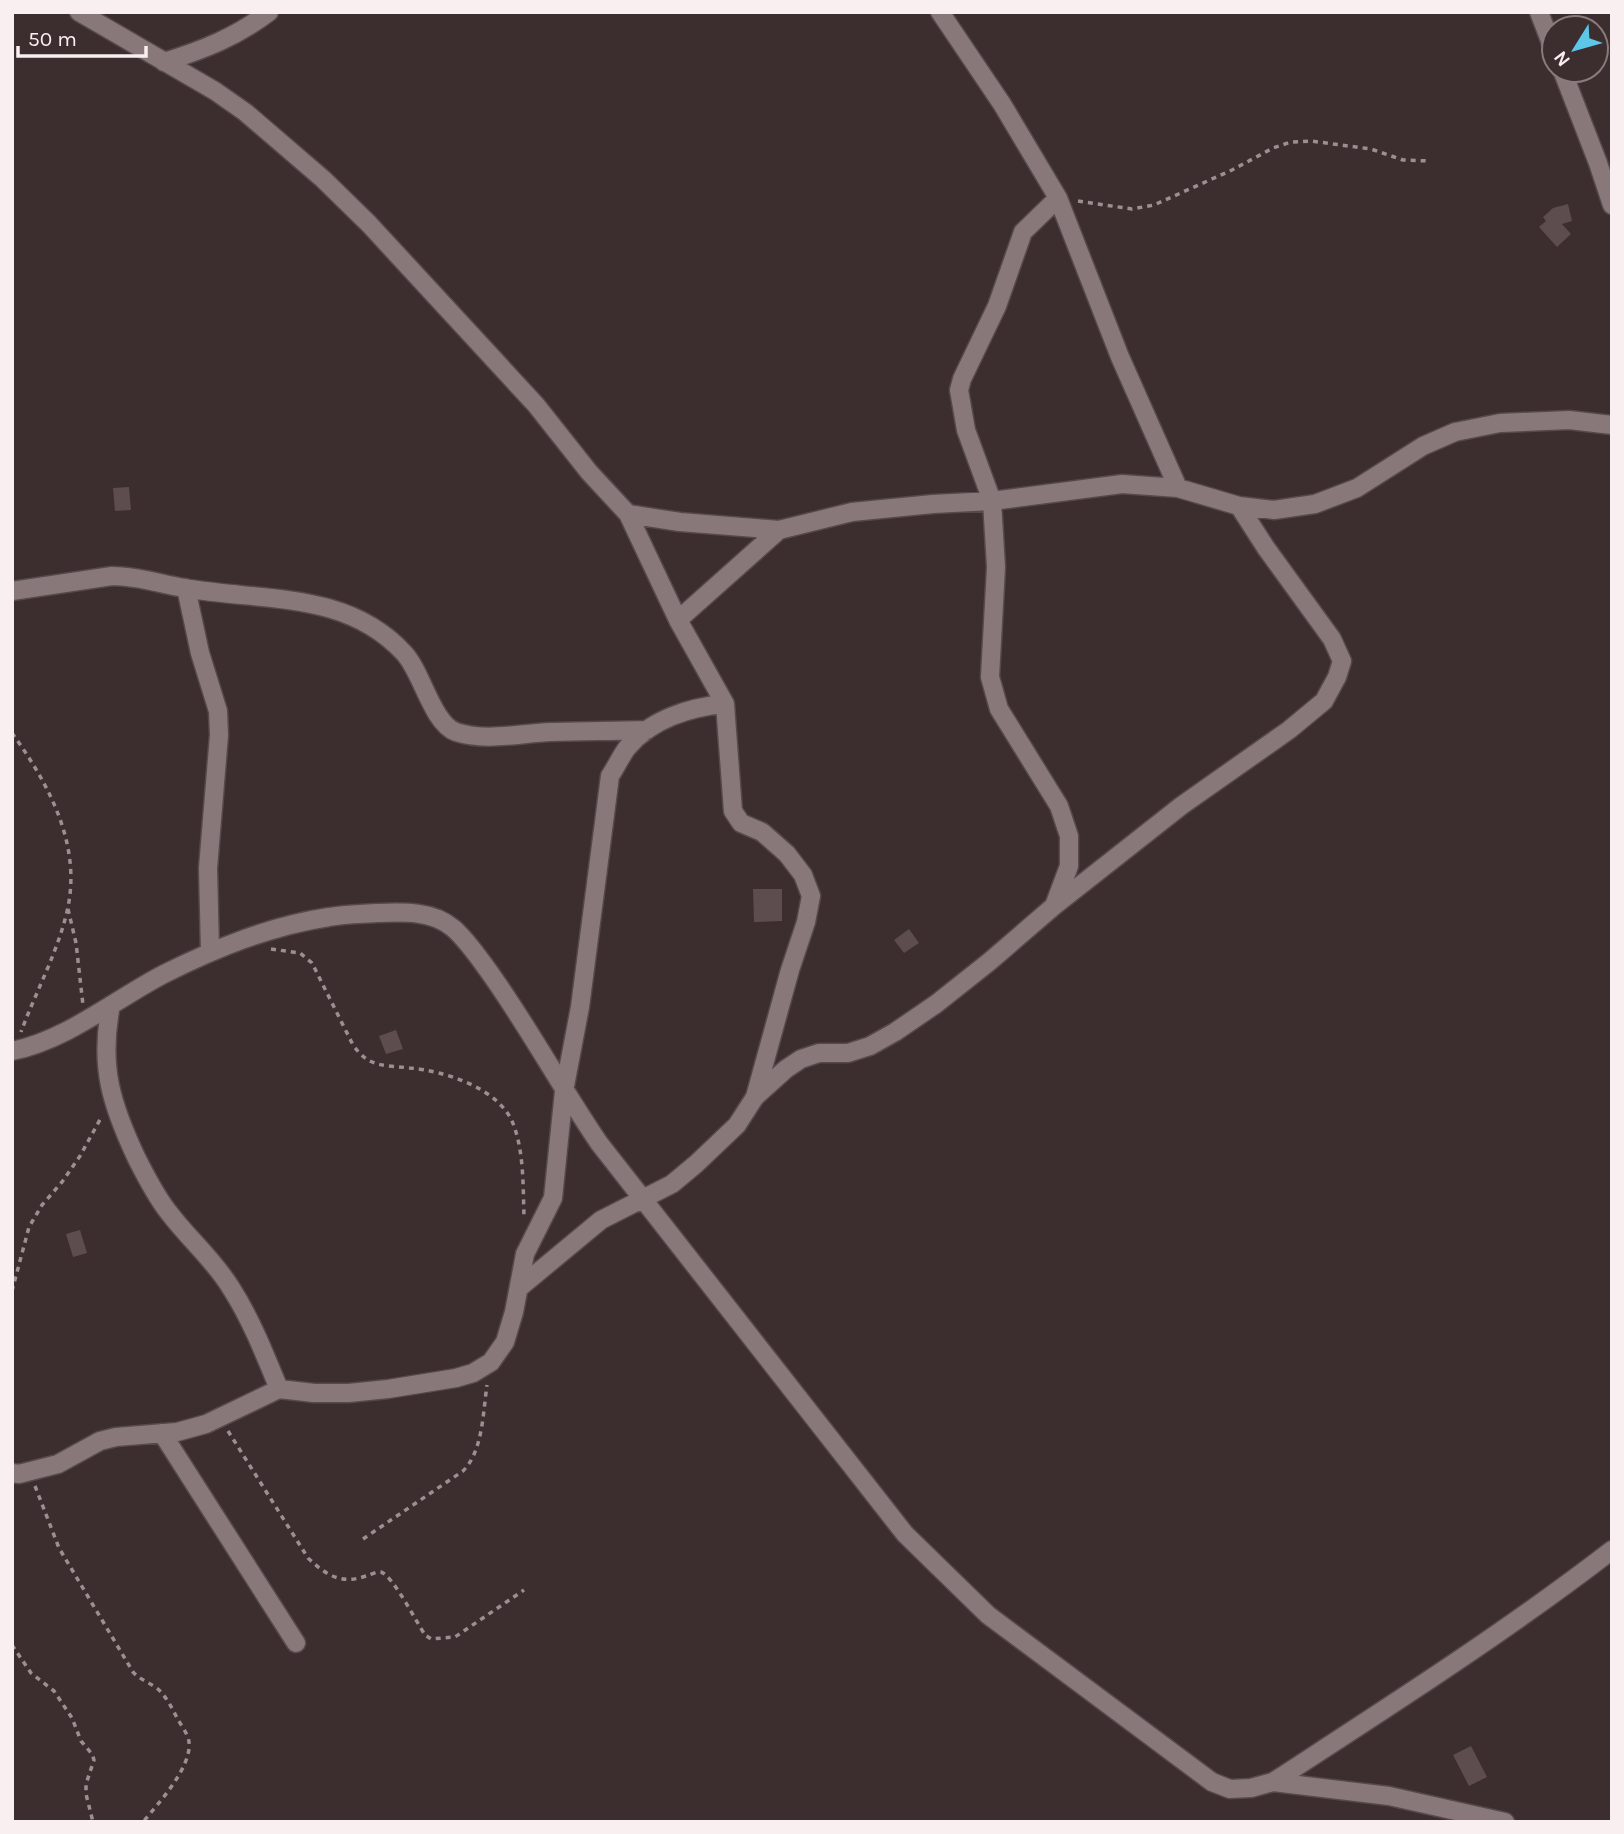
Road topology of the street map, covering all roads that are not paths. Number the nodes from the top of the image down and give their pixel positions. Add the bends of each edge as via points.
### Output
1 (79, 12) edge
2 (269, 12) edge
3 (940, 12) edge
4 (164, 62) junction
5 (1567, 84) edge
6 (1058, 198) junction
7 (1612, 205) edge
8 (1612, 425) edge
9 (1178, 488) junction
10 (992, 501) junction
11 (1239, 506) junction
12 (628, 514) junction
13 (779, 530) junction
14 (186, 588) junction
15 (12, 591) edge
16 (678, 620) junction
17 (725, 704) junction
18 (647, 730) junction
19 (1054, 906) junction
20 (210, 951) junction
21 (111, 1005) junction
22 (14, 1051) edge
23 (564, 1091) junction
24 (755, 1097) junction
25 (643, 1199) junction
26 (519, 1288) junction
27 (279, 1389) junction
28 (162, 1433) junction
29 (21, 1472) edge
30 (1612, 1550) edge
31 (296, 1643) dead end
32 (1273, 1782) junction
33 (1505, 1822) edge

1 - 4 street
2 - 4 street via 222,42
3 - 6 street
4 - 12 street via 245,112 323,179 536,405
5 - 7 street
6 - 9 street via 1120,357
6 - 10 street via 1023,232 997,306 959,390 966,430
8 - 11 street via 1500,423 1455,432 1423,446 1357,488 1315,504 1274,510
9 - 10 street via 1122,484
9 - 11 street
10 - 13 street via 852,512
10 - 19 street via 996,567 990,677 999,709 1059,806 1069,835 1069,866
11 - 19 street via 1332,639 1342,661 1338,677 1324,701 1298,723 1181,806
12 - 13 street
12 - 16 street
13 - 16 street
14 - 15 street via 112,576
14 - 18 street via 308,602 359,619 407,655 440,719 453,731 508,736
14 - 20 street via 218,711 208,868
16 - 17 street
17 - 18 street via 678,713
17 - 24 street via 733,811 741,823 762,832 787,854 811,896
18 - 23 street via 628,748 610,776 580,1007
19 - 24 street via 936,1004 895,1032 848,1053 801,1059
20 - 21 street
20 - 23 street via 329,916 424,914 452,926 475,953 515,1008
21 - 22 street
21 - 27 street via 105,1032 106,1064 111,1098 127,1138 169,1213 232,1288
23 - 25 street
23 - 26 street via 553,1198 525,1254
24 - 25 street via 716,1146 672,1184
25 - 26 street via 601,1220
25 - 32 street via 905,1534 988,1615 1212,1782 1230,1789
26 - 27 street via 505,1342 491,1362 472,1373 349,1393
27 - 28 street via 220,1418
28 - 29 street via 100,1441 58,1464
28 - 31 street
30 - 32 street via 1465,1658
32 - 33 street via 1389,1796

